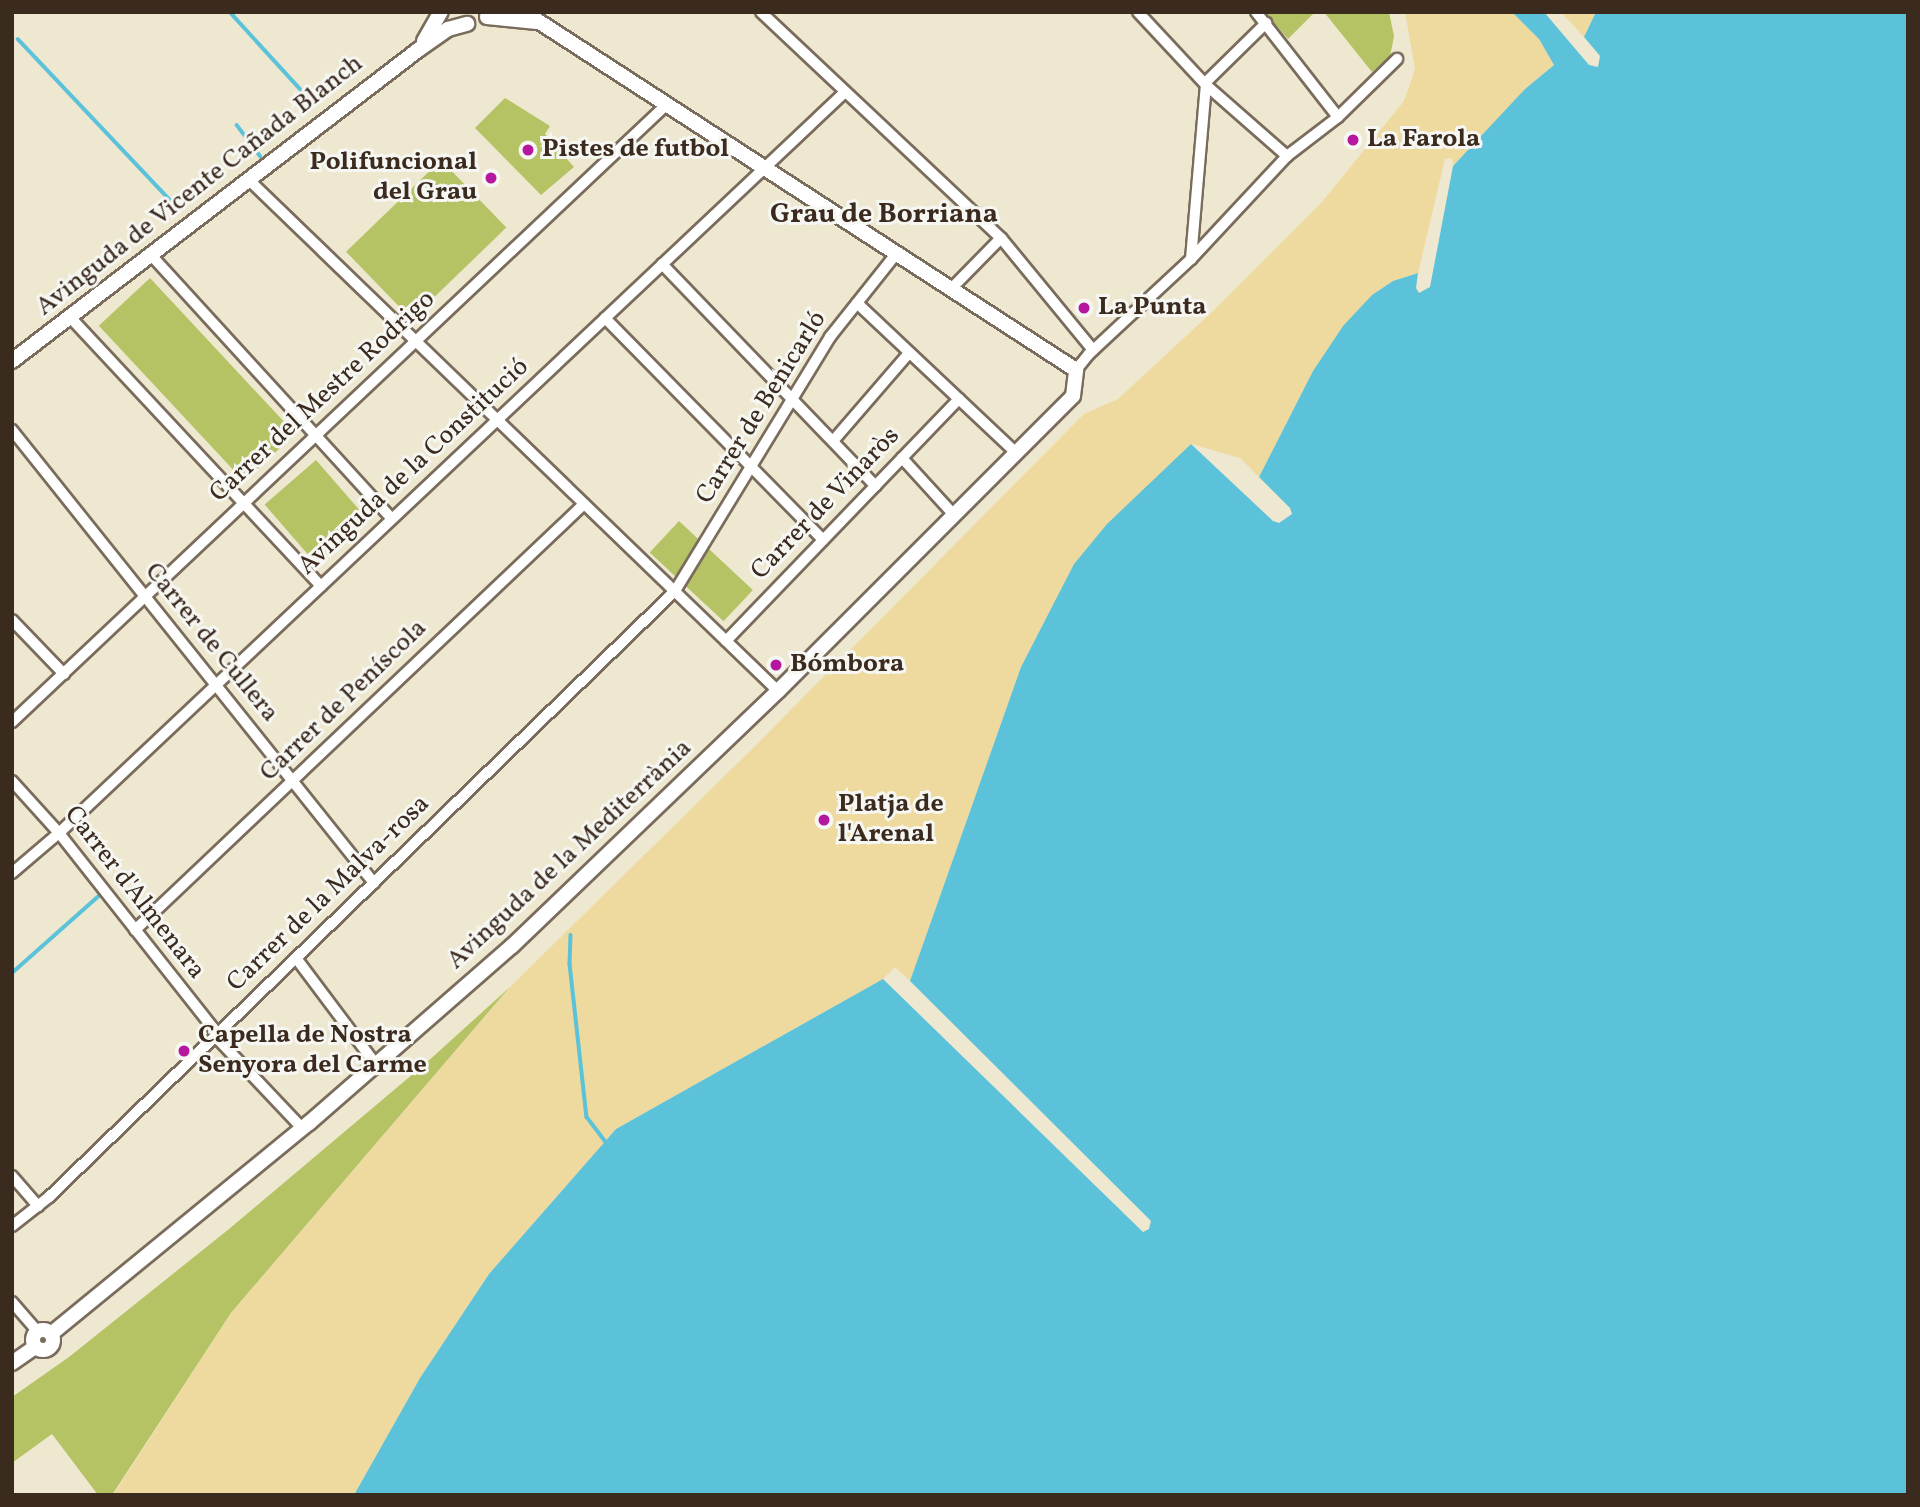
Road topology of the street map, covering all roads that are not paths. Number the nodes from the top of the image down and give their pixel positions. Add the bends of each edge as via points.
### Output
1 (442, 12) edge
2 (449, 12) edge
3 (524, 12) edge
4 (761, 12) edge
5 (1138, 12) edge
6 (1256, 12) edge
7 (489, 15) edge
8 (538, 23) junction
9 (1266, 23) junction
10 (467, 24) junction
11 (418, 50) junction
12 (1398, 59) dead end
13 (1205, 84) junction
14 (845, 92) junction
15 (666, 105) junction
16 (1338, 117) junction
17 (1287, 156) junction
18 (764, 169) junction
19 (249, 180) junction
20 (1001, 238) junction
21 (896, 254) junction
22 (151, 255) junction
23 (1191, 259) junction
24 (662, 264) junction
25 (951, 289) junction
26 (857, 303) junction
27 (70, 317) junction
28 (605, 318) junction
29 (416, 341) junction
30 (1093, 350) junction
31 (909, 353) junction
32 (12, 361) edge
33 (1076, 370) junction
34 (792, 399) junction
35 (959, 399) junction
36 (497, 420) junction
37 (12, 430) edge
38 (316, 436) junction
39 (833, 441) junction
40 (1016, 453) junction
41 (902, 458) junction
42 (751, 467) junction
43 (876, 485) junction
44 (244, 503) junction
45 (584, 504) junction
46 (954, 515) junction
47 (392, 519) junction
48 (823, 540) junction
49 (321, 586) junction
50 (675, 592) junction
51 (145, 597) junction
52 (12, 620) edge
53 (726, 641) junction
54 (64, 674) junction
55 (216, 685) junction
56 (778, 691) junction
57 (12, 722) edge
58 (12, 781) edge
59 (292, 781) junction
60 (60, 833) junction
61 (12, 873) edge
62 (373, 883) junction
63 (135, 930) junction
64 (296, 958) junction
65 (217, 1035) junction
66 (377, 1066) junction
67 (303, 1129) junction
68 (12, 1176) edge
69 (38, 1206) junction
70 (12, 1226) edge
71 (12, 1302) edge
72 (44, 1333) junction
73 (12, 1363) edge

1 - 11 street, Avinguda de Vicente Cañada Blanch
2 - 10 street
3 - 8 street
4 - 14 street
5 - 13 street
6 - 9 street
7 - 8 street
7 - 10 street, Avinguda de Vicente Cañada Blanch
8 - 15 street
9 - 13 street
9 - 16 street
10 - 11 street, Avinguda de Vicente Cañada Blanch via 448,29
11 - 19 street, Avinguda de Vicente Cañada Blanch
12 - 16 street
13 - 17 street
13 - 23 street
14 - 18 street, Avinguda de la Constitució
14 - 20 street
15 - 18 street
15 - 29 street, Carrer del Mestre Rodrigo
16 - 17 street
17 - 23 street
18 - 21 street
18 - 24 street, Avinguda de la Constitució
19 - 22 street, Avinguda de Vicente Cañada Blanch
19 - 29 street
20 - 25 street
20 - 30 street
21 - 25 street
21 - 26 street, Carrer de Benicarló
22 - 27 street, Avinguda de Vicente Cañada Blanch
22 - 38 street
23 - 30 street
24 - 28 street, Avinguda de la Constitució
24 - 34 street
25 - 33 street
26 - 31 street
26 - 34 street, Carrer de Benicarló
27 - 32 street, Avinguda de Vicente Cañada Blanch
27 - 44 street
28 - 36 street, Avinguda de la Constitució
28 - 42 street
29 - 36 street
29 - 38 street, Carrer del Mestre Rodrigo
30 - 33 street
31 - 35 street
31 - 39 street
33 - 40 street, Avinguda de la Mediterrània via 1073,396
34 - 39 street
34 - 42 street, Carrer de Benicarló
35 - 40 street
35 - 41 street, Carrer de Vinaròs
36 - 45 street
36 - 47 street, Avinguda de la Constitució
37 - 51 street, Carrer de Cullera
38 - 44 street, Carrer del Mestre Rodrigo
38 - 47 street
39 - 43 street
40 - 46 street, Avinguda de la Mediterrània
41 - 43 street, Carrer de Vinaròs
41 - 46 street
42 - 48 street
42 - 50 street, Carrer de Benicarló
43 - 48 street, Carrer de Vinaròs
44 - 49 street
44 - 51 street, Carrer del Mestre Rodrigo
45 - 50 street
45 - 59 street, Carrer de Peníscola
46 - 56 street, Avinguda de la Mediterrània
47 - 49 street, Avinguda de la Constitució
48 - 53 street, Carrer de Vinaròs
49 - 55 street, Avinguda de la Constitució
50 - 53 street
50 - 62 street, Carrer de la Malva-rosa
51 - 54 street, Carrer del Mestre Rodrigo
51 - 55 street, Carrer de Cullera
52 - 54 street
53 - 56 street
54 - 57 street, Carrer del Mestre Rodrigo
55 - 59 street, Carrer de Cullera
55 - 60 street, Avinguda de la Constitució
56 - 66 street, Avinguda de la Mediterrània via 559,903
58 - 60 street, Carrer d'Almenara
59 - 62 street, Carrer de Cullera
59 - 63 street, Carrer de Peníscola
60 - 61 street, Avinguda de la Constitució
60 - 63 street, Carrer d'Almenara
62 - 64 street, Carrer de la Malva-rosa
63 - 65 street, Carrer d'Almenara
64 - 65 street, Carrer de la Malva-rosa
64 - 66 street
65 - 67 street, Carrer d'Almenara
65 - 69 street, Carrer de la Malva-rosa
66 - 67 street, Avinguda de la Mediterrània
67 - 72 street, Avinguda de la Mediterrània
68 - 69 street
69 - 70 street, Carrer de la Malva-rosa
71 - 72 street
72 - 73 street, Avinguda de la Mediterrània via 53,1340 49,1348 35,1347

